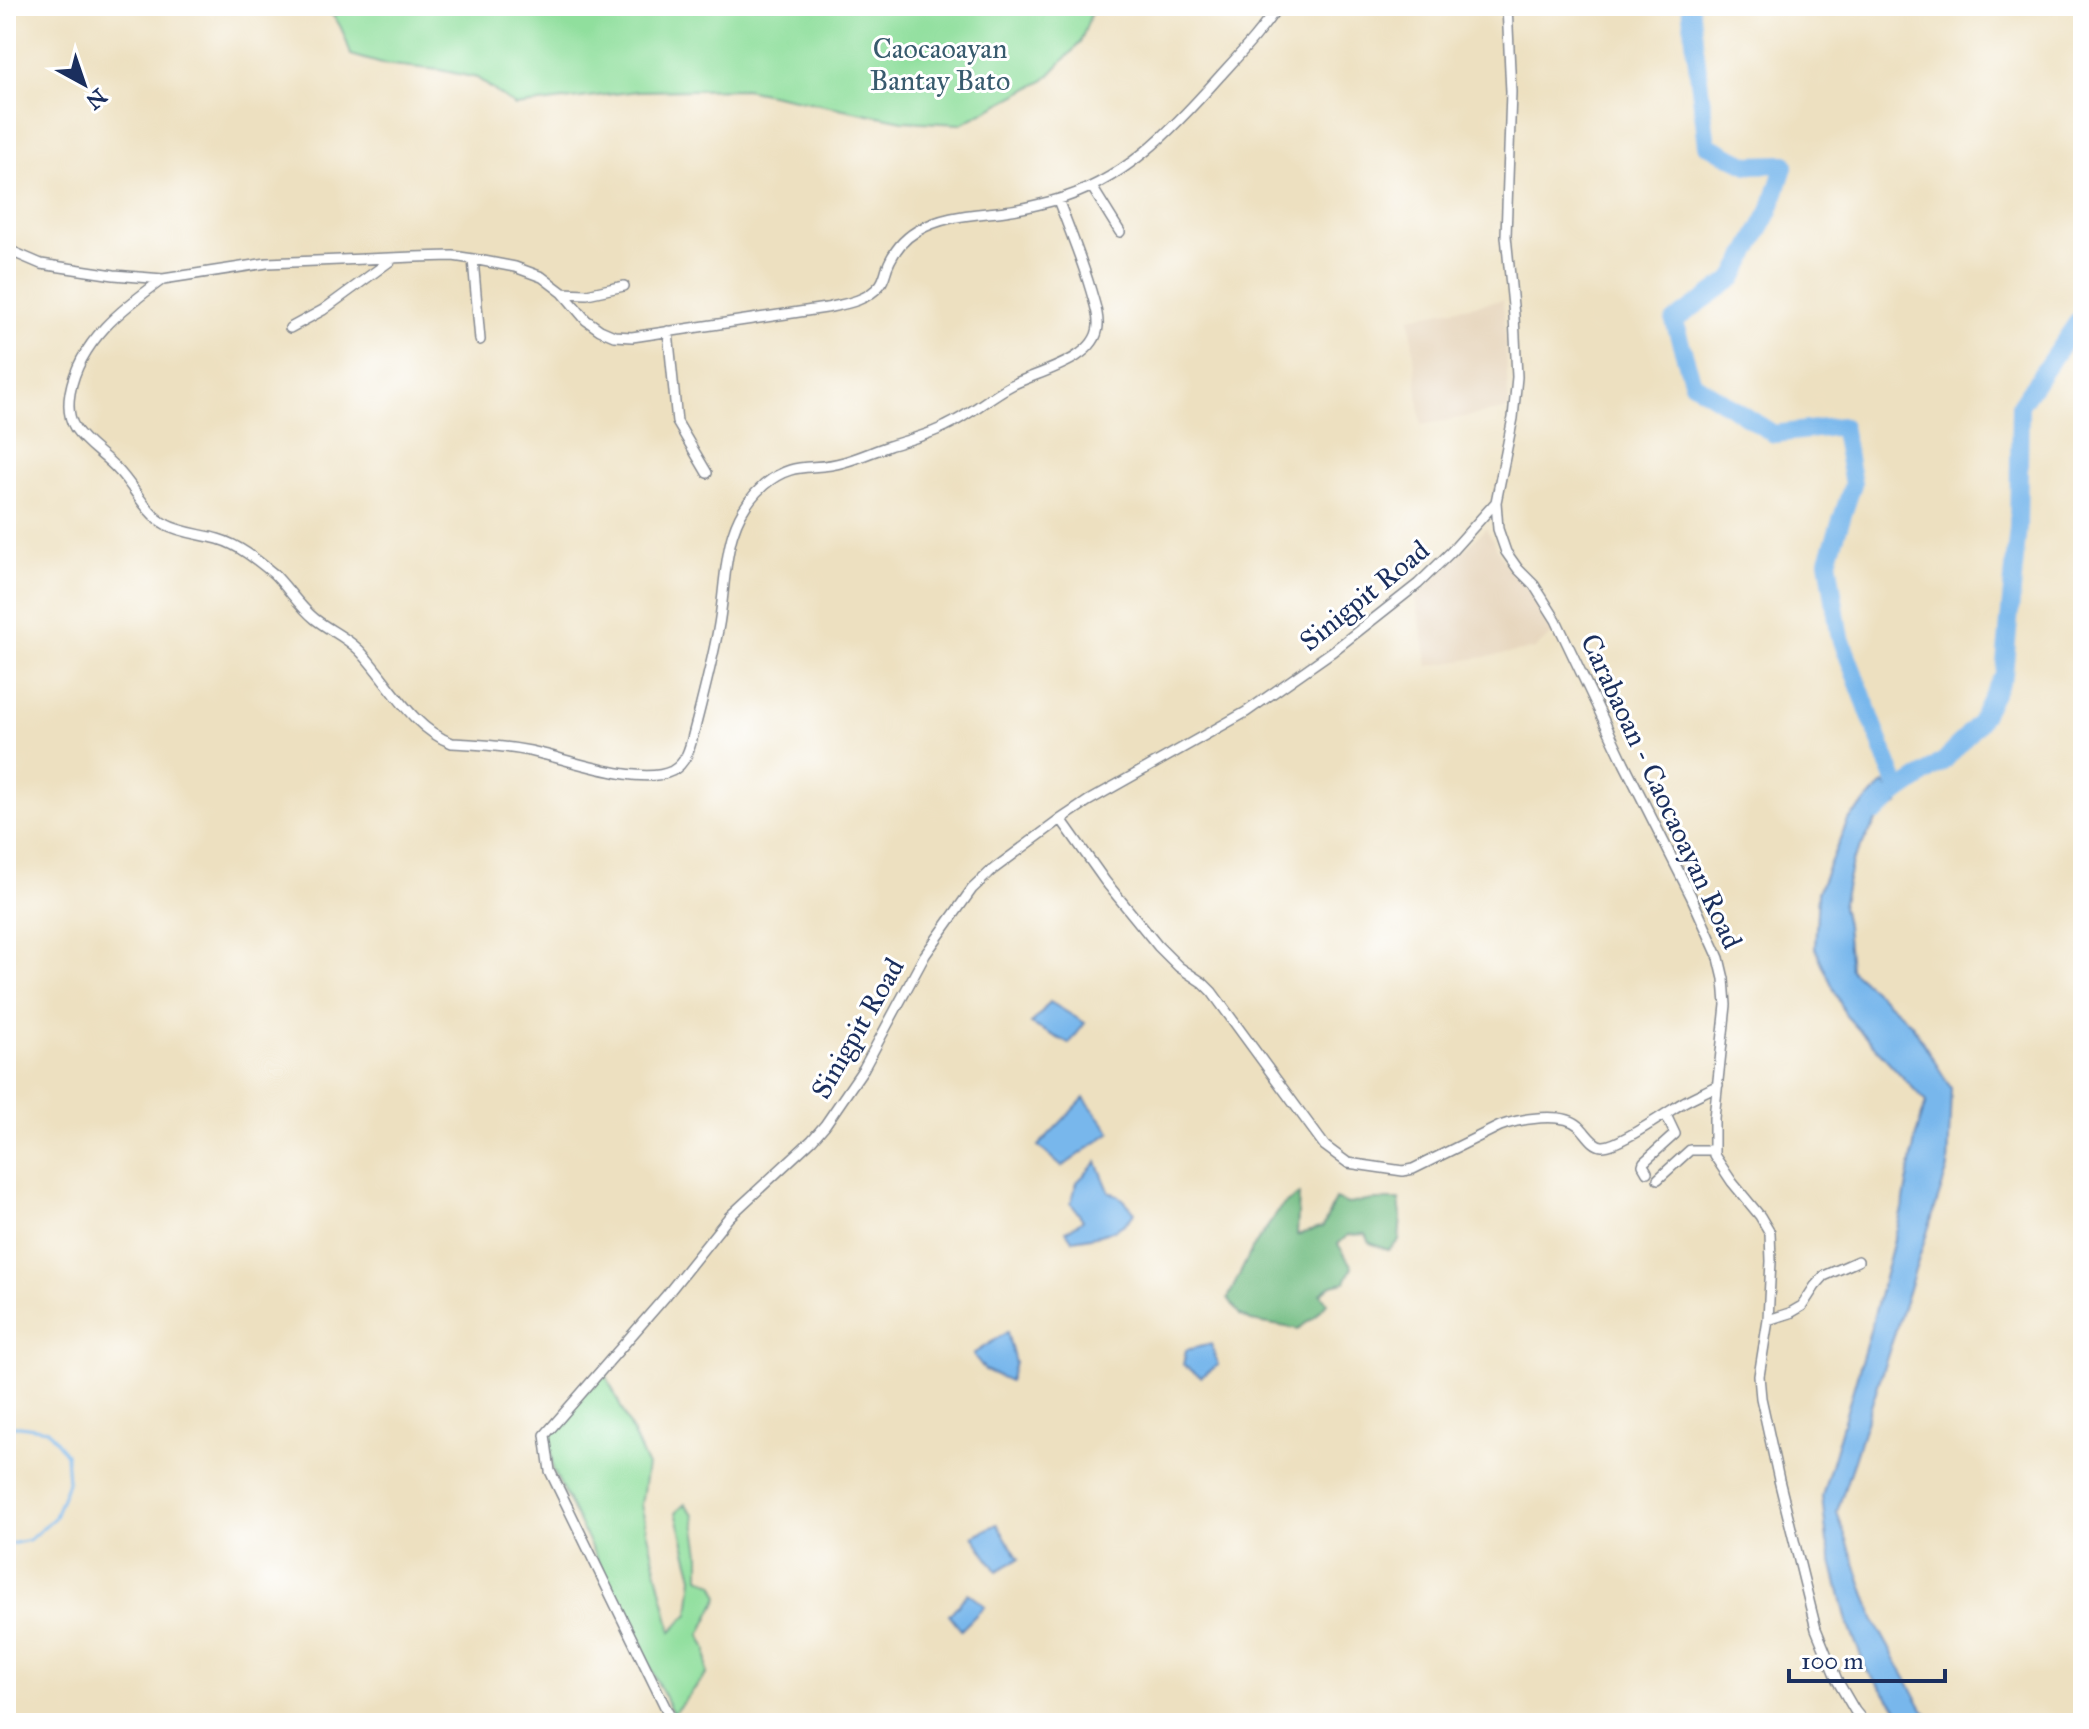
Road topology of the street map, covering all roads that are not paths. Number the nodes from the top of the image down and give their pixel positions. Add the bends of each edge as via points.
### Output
1 (1278, 6) edge
2 (1507, 6) edge
3 (1092, 187) junction
4 (1058, 200) junction
5 (1120, 232) dead end
6 (6, 249) edge
7 (394, 258) junction
8 (473, 259) junction
9 (163, 279) junction
10 (624, 286) dead end
11 (563, 293) junction
12 (290, 328) dead end
13 (668, 331) junction
14 (480, 340) dead end
15 (707, 473) dead end
16 (1496, 502) junction
17 (1061, 819) junction
18 (1718, 1085) junction
19 (1666, 1115) junction
20 (1714, 1150) junction
21 (1647, 1172) dead end
22 (1658, 1179) dead end
23 (1858, 1261) dead end
24 (1768, 1320) junction
25 (673, 1723) edge
26 (1865, 1723) edge

1 - 3 street via 1165,134 1136,161
2 - 16 street, Carabaoan - Caocaoayan Road via 1511,92 1506,236 1517,377
3 - 4 street
3 - 5 street
4 - 9 street via 1096,308 1098,326 1086,350 1000,391 945,427 833,466 784,471 764,485 734,528 719,627 689,748 679,766 658,775 622,774 516,749 445,740 413,715 358,650 313,617 267,568 231,543 167,525 154,516 116,466 73,425 69,398 79,361 92,342
4 - 13 street via 956,216 916,231 891,258 882,283 853,302
6 - 9 street via 41,264
7 - 8 street
7 - 9 street via 267,263
7 - 12 street
8 - 11 street via 542,277
8 - 14 street
10 - 11 street
11 - 13 street via 586,320 614,336
13 - 15 street via 677,422
16 - 17 street, Sinigpit Road via 1418,584 1333,651 1246,712
16 - 18 street, Carabaoan - Caocaoayan Road via 1506,552 1556,620 1719,958 1726,1005
17 - 19 street via 1158,946 1212,992 1325,1146 1348,1163 1413,1169 1514,1121 1556,1118 1570,1119 1596,1144 1609,1146
17 - 25 street, Sinigpit Road via 972,889 925,955 864,1068 825,1125 729,1217 545,1435 550,1471
18 - 19 street
18 - 20 street, Carabaoan - Caocaoayan Road
19 - 21 street via 1675,1134 1647,1158
20 - 22 street via 1690,1150
20 - 24 street via 1770,1233
23 - 24 street via 1819,1280 1802,1306
24 - 26 street via 1759,1376 1782,1495 1816,1629 1837,1680

